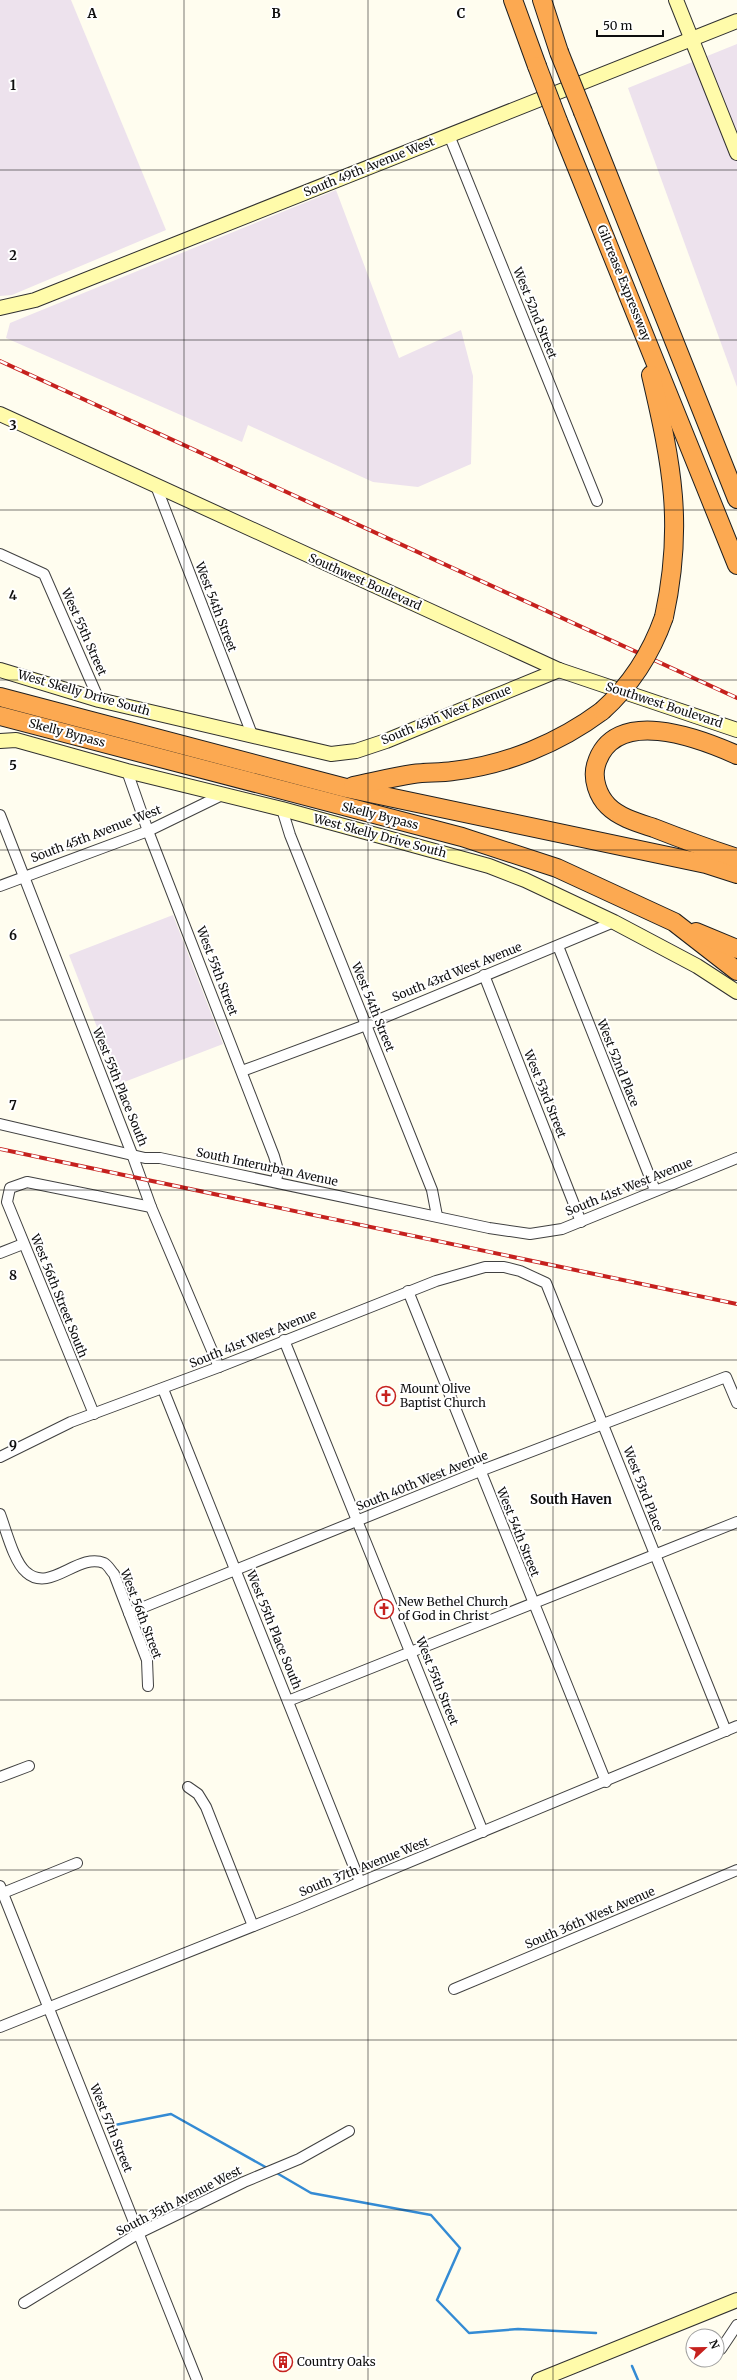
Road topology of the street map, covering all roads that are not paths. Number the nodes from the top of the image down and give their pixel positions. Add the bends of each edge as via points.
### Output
1 (513, 0) edge
2 (542, 0) edge
3 (676, 0) edge
4 (737, 21) edge
5 (691, 40) junction
6 (449, 135) junction
7 (737, 153) edge
8 (0, 308) edge
9 (636, 315) junction
10 (0, 414) edge
11 (156, 486) junction
12 (737, 499) edge
13 (597, 501) dead end
14 (0, 554) edge
15 (737, 565) edge
16 (0, 670) edge
17 (559, 670) junction
18 (0, 697) edge
19 (99, 700) junction
20 (0, 716) edge
21 (737, 730) edge
22 (253, 737) junction
23 (0, 741) edge
24 (332, 754) joint
25 (737, 755) edge
26 (127, 771) junction
27 (346, 788) junction
28 (222, 795) junction
29 (282, 809) junction
30 (0, 815) edge
31 (539, 828) junction
32 (148, 830) junction
33 (709, 850) junction
34 (737, 858) edge
35 (737, 874) edge
36 (23, 876) junction
37 (0, 886) edge
38 (614, 922) junction
39 (674, 922) junction
40 (558, 946) junction
41 (737, 949) edge
42 (737, 971) edge
43 (484, 975) junction
44 (737, 992) edge
45 (366, 1025) junction
46 (242, 1070) junction
47 (0, 1124) edge
48 (132, 1154) junction
49 (737, 1158) edge
50 (276, 1181) junction
51 (655, 1190) junction
52 (151, 1207) junction
53 (437, 1216) junction
54 (581, 1222) junction
55 (530, 1234) joint
56 (24, 1244) junction
57 (0, 1253) edge
58 (520, 1271) joint
59 (408, 1291) junction
60 (284, 1340) junction
61 (219, 1367) junction
62 (163, 1389) junction
63 (737, 1403) edge
64 (94, 1414) junction
65 (604, 1423) junction
66 (0, 1457) edge
67 (480, 1471) junction
68 (0, 1514) edge
69 (359, 1521) junction
70 (737, 1522) edge
71 (655, 1556) junction
72 (235, 1569) junction
73 (533, 1604) junction
74 (129, 1613) junction
75 (412, 1652) junction
76 (148, 1686) dead end
77 (288, 1701) junction
78 (737, 1726) edge
79 (726, 1731) junction
80 (29, 1766) dead end
81 (0, 1777) edge
82 (606, 1782) junction
83 (188, 1787) dead end
84 (483, 1832) junction
85 (77, 1863) dead end
86 (737, 1870) edge
87 (360, 1882) junction
88 (2, 1889) edge
89 (253, 1926) junction
90 (454, 1989) dead end
91 (49, 2007) junction
92 (0, 2027) edge
93 (349, 2131) dead end
94 (139, 2234) junction
95 (737, 2300) edge
96 (24, 2303) dead end
97 (737, 2325) edge
98 (725, 2343) edge
99 (197, 2380) edge
100 (539, 2380) edge

1 - 9 highway, Gilcrease Expressway, bridge via 558,121
2 - 12 highway, Gilcrease Expressway, bridge via 559,52
3 - 5 street
4 - 5 street, South 49th Avenue West
5 - 6 street, South 49th Avenue West
5 - 7 street
6 - 8 street, South 49th Avenue West via 35,300
6 - 13 street, West 52nd Street
9 - 15 highway, Gilcrease Expressway
9 - 27 highway, bridge via 672,474 675,539 672,579 664,617 640,669 623,691 602,711 567,734 530,752 454,771 413,774
10 - 11 street, Southwest Boulevard
11 - 17 street, Southwest Boulevard
11 - 22 street, West 54th Street
14 - 19 street, West 55th Street via 44,574
16 - 19 street, West Skelly Drive South
17 - 21 street, Southwest Boulevard
17 - 24 street, South 45th West Avenue via 386,740 356,751
18 - 27 highway, Skelly Bypass
19 - 22 street, West Skelly Drive South
20 - 39 highway, Skelly Bypass via 462,837 557,868
22 - 24 street, West Skelly Drive South
23 - 26 street, West Skelly Drive South via 16,740
25 - 33 highway via 681,736 634,731 616,737 608,744 596,766 598,791 614,811
26 - 28 street, West Skelly Drive South
26 - 32 street, West 55th Street
27 - 31 highway, Skelly Bypass
28 - 29 street, West Skelly Drive South
28 - 32 street, South 45th Avenue West
29 - 38 street, West Skelly Drive South via 489,866
29 - 45 street, West 54th Street
30 - 36 street, West 55th Place South
31 - 33 highway
31 - 35 highway, Skelly Bypass via 706,864
32 - 36 street, South 45th Avenue West
32 - 46 street, West 55th Street
33 - 34 highway
36 - 37 street, South 45th Avenue West
36 - 48 street, West 55th Place South
38 - 40 street, South 43rd West Avenue
38 - 44 street, West Skelly Drive South via 697,966
39 - 41 highway
39 - 42 highway, Skelly Bypass
40 - 43 street, South 43rd West Avenue
40 - 51 street, West 52nd Place
43 - 45 street, South 43rd West Avenue
43 - 54 street, West 53rd Street
45 - 46 street, South 43rd West Avenue
45 - 53 street, West 54th Street via 432,1190
46 - 50 street, West 55th Street via 274,1156 278,1170
47 - 48 street, South Interurban Avenue
48 - 50 street, South Interurban Avenue
48 - 52 street, West 55th Place South
49 - 51 street, South 41st West Avenue
50 - 53 street, South Interurban Avenue
51 - 54 street, South 41st West Avenue
52 - 56 street, West 56th Street South via 27,1182 10,1188 7,1202
52 - 61 street, West 55th Place South
53 - 55 street, South Interurban Avenue
54 - 55 street, South 41st West Avenue via 550,1232
56 - 57 street
56 - 64 street, West 56th Street South
58 - 59 street, South 41st West Avenue via 504,1267 485,1267
58 - 65 street, West 53rd Place via 546,1283
59 - 60 street, South 41st West Avenue
59 - 67 street, West 54th Street
60 - 61 street, South 41st West Avenue
60 - 69 street, West 55th Street
61 - 62 street, South 41st West Avenue
62 - 64 street, South 41st West Avenue
62 - 72 street, West 55th Place South
63 - 65 street, South 40th West Avenue via 726,1377
64 - 66 street, South 41st West Avenue
65 - 67 street, South 40th West Avenue
65 - 71 street, West 53rd Place
67 - 69 street, South 40th West Avenue
67 - 73 street, West 54th Street
68 - 74 street, West 56th Street via 25,1572 39,1579 86,1563 105,1563 114,1574
69 - 72 street, South 40th West Avenue
69 - 75 street, West 55th Street
70 - 71 street
71 - 73 street
71 - 79 street, West 53rd Place
72 - 74 street, South 40th West Avenue
72 - 77 street, West 55th Place South
73 - 75 street
73 - 82 street, West 54th Street
74 - 76 street, West 56th Street via 147,1660
75 - 77 street
75 - 84 street, West 55th Street
77 - 87 street, West 55th Place South
78 - 79 street, South 37th Avenue West
79 - 82 street, South 37th Avenue West
80 - 81 street
82 - 84 street, South 37th Avenue West
83 - 89 street via 198,1794 206,1807
84 - 87 street, South 37th Avenue West
85 - 88 street
86 - 90 street, South 36th West Avenue
87 - 89 street, South 37th Avenue West
88 - 91 street, West 57th Street
89 - 91 street, South 37th Avenue West
91 - 92 street, South 37th Avenue West
91 - 94 street, West 57th Street
93 - 94 street, South 35th Avenue West via 299,2159 244,2182
94 - 96 street, South 35th Avenue West
94 - 99 street, West 57th Street
95 - 100 street
97 - 98 street

